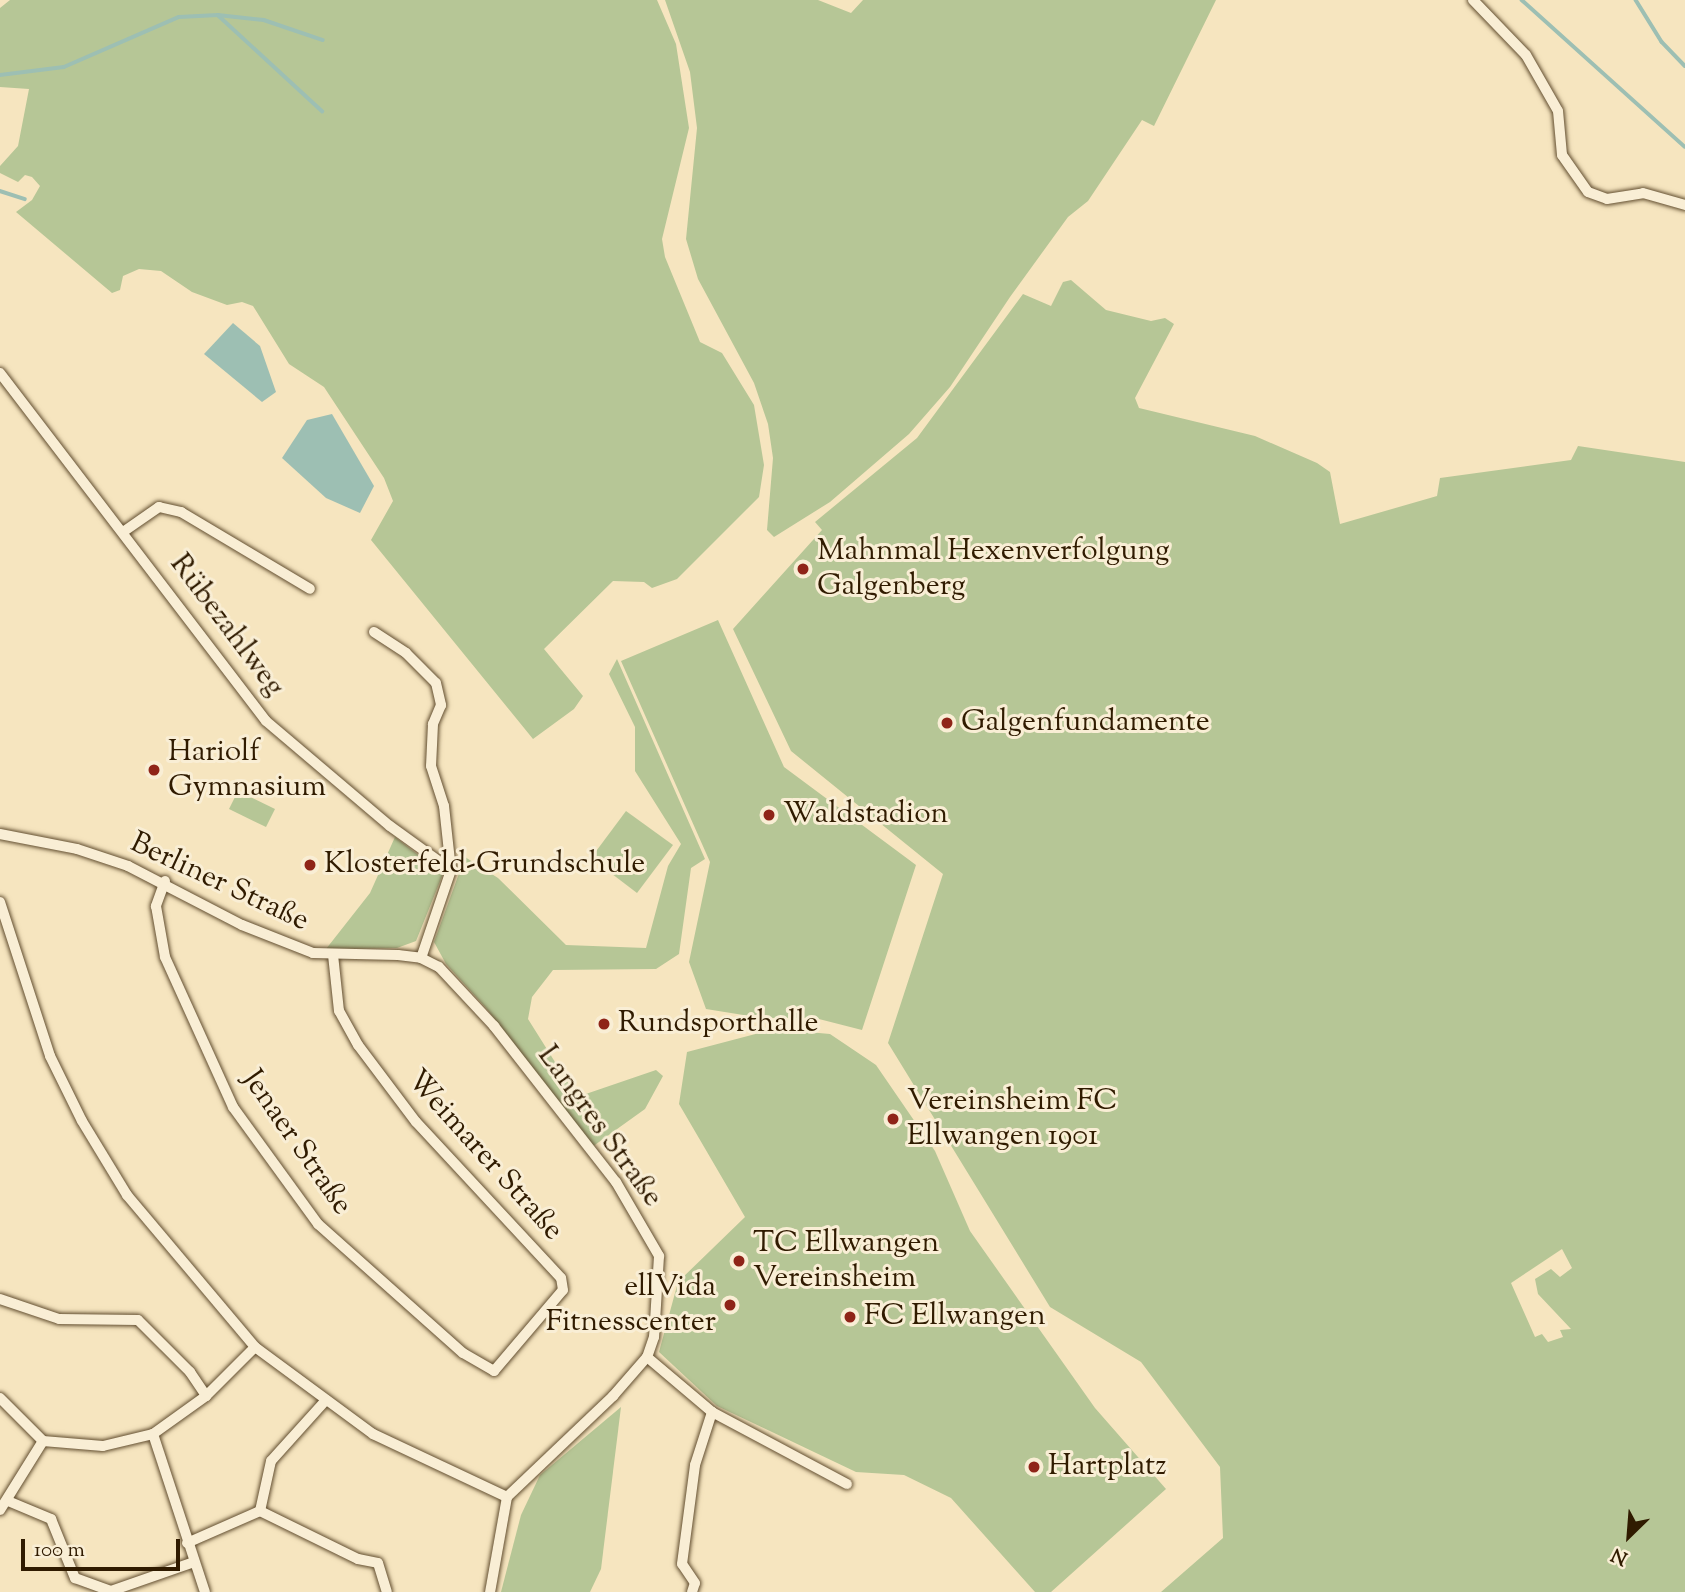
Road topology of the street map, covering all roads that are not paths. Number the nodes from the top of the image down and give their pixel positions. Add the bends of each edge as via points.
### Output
1 (1473, 0) edge
2 (1685, 205) edge
3 (0, 373) edge
4 (122, 532) junction
5 (310, 589) dead end
6 (374, 632) dead end
7 (0, 834) edge
8 (451, 870) junction
9 (165, 881) junction
10 (0, 902) edge
11 (333, 955) junction
12 (421, 958) junction
13 (0, 1299) edge
14 (255, 1347) junction
15 (647, 1357) junction
16 (494, 1371) joint
17 (206, 1396) junction
18 (0, 1398) edge
19 (326, 1400) junction
20 (712, 1412) junction
21 (153, 1434) junction
22 (43, 1441) junction
23 (847, 1484) dead end
24 (506, 1497) junction
25 (4, 1506) edge
26 (260, 1511) junction
27 (187, 1543) junction
28 (194, 1562) junction
29 (205, 1592) edge
30 (387, 1592) edge
31 (489, 1592) edge
32 (692, 1592) edge

1 - 2 street via 1526,55 1558,111 1562,155 1588,192 1607,199 1643,193
3 - 4 street, Rübezahlweg
4 - 5 street via 159,507 181,512
4 - 8 street, Rübezahlweg via 266,721 390,827
6 - 8 street via 406,653 436,682 442,705 433,724 431,766 444,806
7 - 9 street, Berliner Straße via 77,849
8 - 12 street
9 - 11 street, Berliner Straße via 288,945
9 - 16 street, Jenaer Straße via 156,906 165,957 233,1107 318,1224 463,1353
10 - 14 street via 50,1056 82,1121 127,1195
11 - 12 street, Berliner Straße
11 - 16 street, Weimarer Straße via 339,1011 358,1045 416,1122 561,1278 564,1290
12 - 15 street, Langres Straße via 456,980 494,1026 616,1182 659,1256 660,1289
13 - 17 street via 59,1319 138,1320 190,1372
14 - 17 street
14 - 19 street
15 - 20 street
15 - 24 street
17 - 21 street
18 - 22 street
19 - 24 street via 373,1434
19 - 26 street via 271,1461
20 - 23 street
20 - 32 street via 695,1465 682,1564 695,1583
21 - 22 street via 103,1446
21 - 27 street
22 - 25 street
24 - 31 street
25 - 28 street via 51,1519 75,1578 111,1591
26 - 27 street
26 - 30 street via 358,1559 378,1563
27 - 28 street
28 - 29 street

